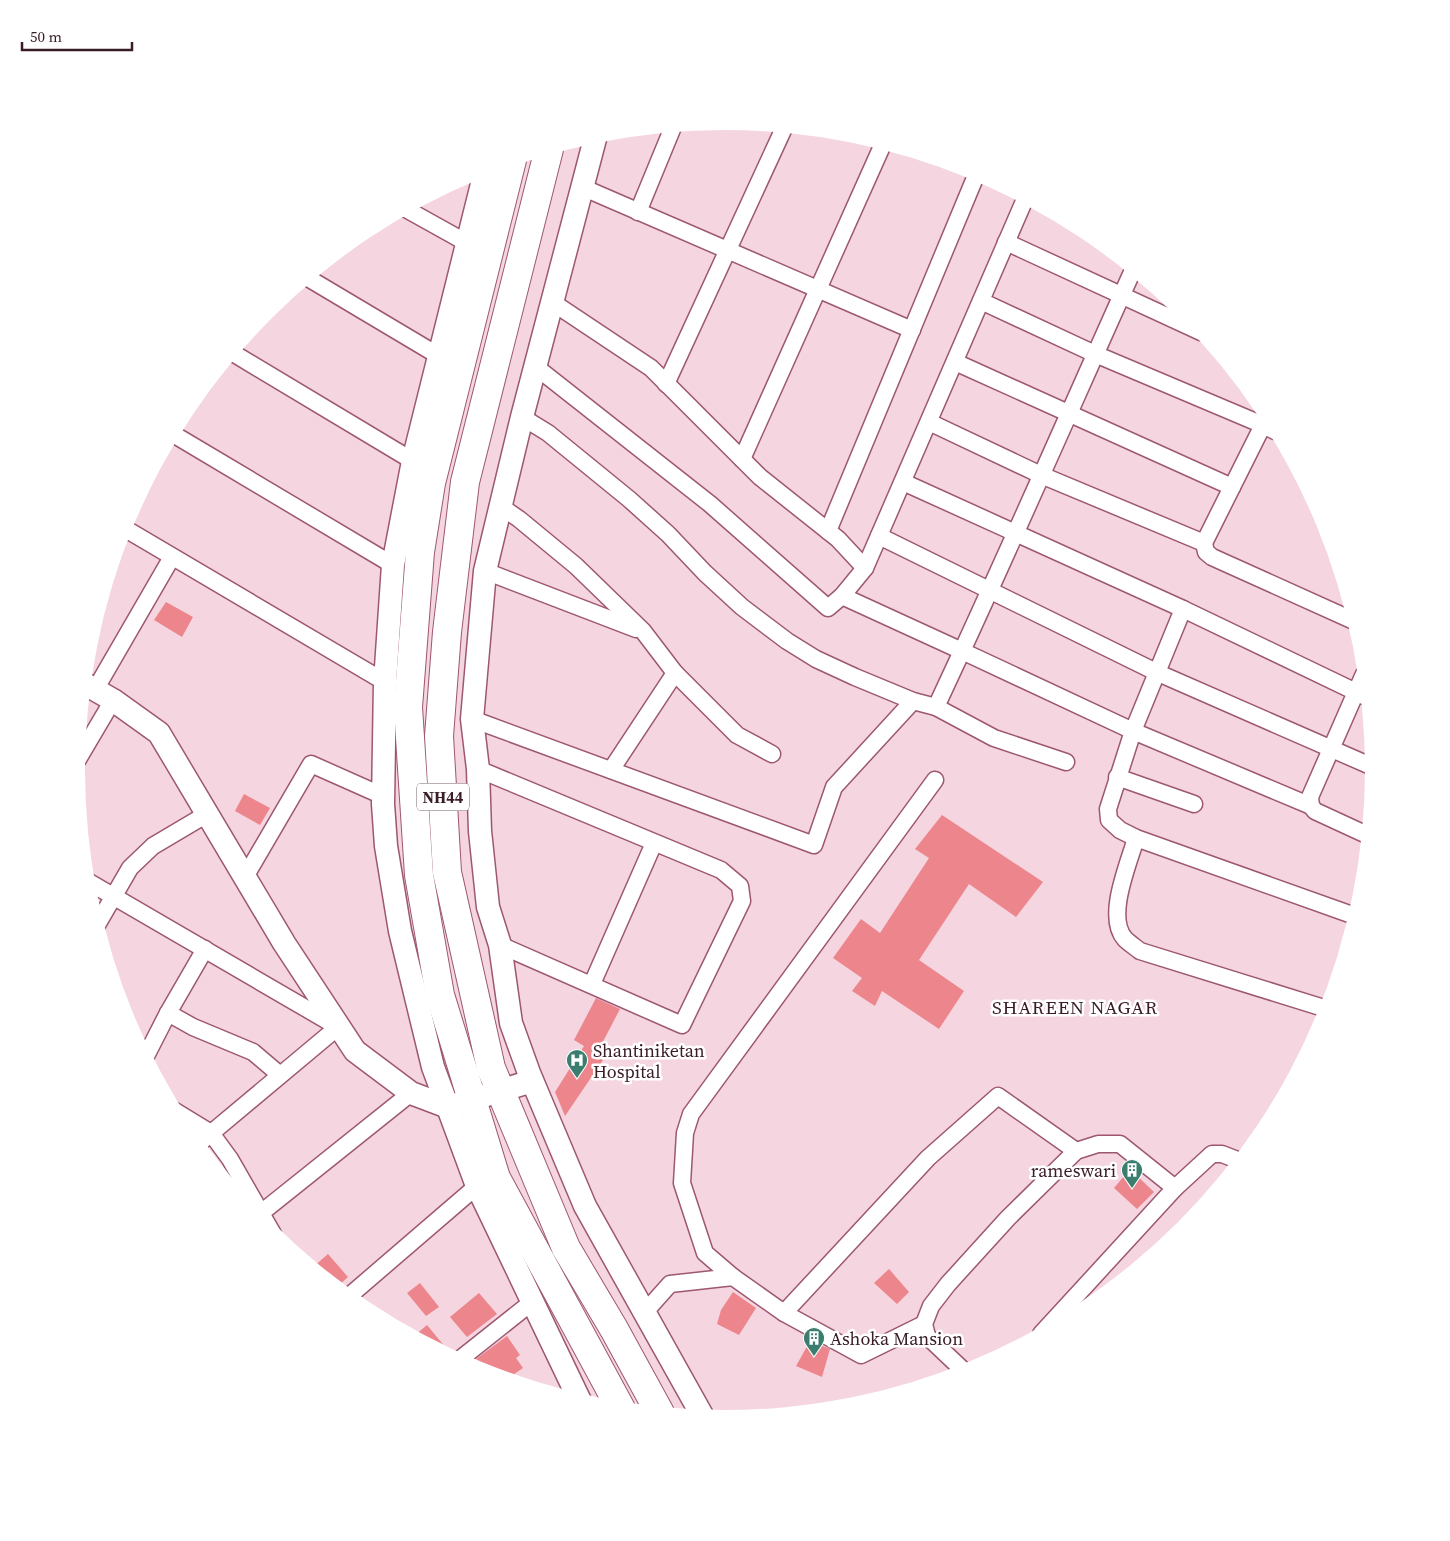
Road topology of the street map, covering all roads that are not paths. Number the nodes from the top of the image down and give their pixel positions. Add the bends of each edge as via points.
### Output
1 (670, 133) edge
2 (782, 133) edge
3 (594, 144) edge
4 (880, 150) edge
5 (547, 155) edge
6 (510, 167) edge
7 (484, 178) edge
8 (974, 181) edge
9 (584, 188) junction
10 (1023, 204) edge
11 (412, 212) edge
12 (638, 212) junction
13 (1006, 242) junction
14 (467, 243) junction
15 (727, 251) junction
16 (1130, 275) edge
17 (313, 281) edge
18 (817, 289) junction
19 (1121, 297) junction
20 (981, 301) junction
21 (552, 302) junction
22 (1184, 325) edge
23 (912, 330) junction
24 (1095, 354) junction
25 (238, 356) edge
26 (439, 356) junction
27 (955, 362) junction
28 (536, 367) junction
29 (666, 384) junction
30 (1068, 414) junction
31 (522, 416) junction
32 (1261, 421) edge
33 (929, 422) junction
34 (1266, 429) edge
35 (179, 437) edge
36 (742, 459) junction
37 (413, 461) junction
38 (1041, 475) junction
39 (902, 482) junction
40 (1232, 487) junction
41 (500, 506) junction
42 (828, 531) junction
43 (131, 533) edge
44 (1015, 534) junction
45 (879, 536) junction
46 (1204, 543) junction
47 (172, 557) junction
48 (393, 565) junction
49 (865, 568) junction
50 (485, 572) junction
51 (990, 590) junction
52 (842, 596) junction
53 (1183, 609) junction
54 (1346, 617) edge
55 (643, 631) junction
56 (962, 651) junction
57 (1156, 672) junction
58 (675, 673) junction
59 (385, 682) junction
60 (97, 692) edge
61 (1361, 694) edge
62 (913, 700) junction
63 (936, 707) junction
64 (472, 719) junction
65 (86, 731) edge
66 (1133, 731) junction
67 (1330, 747) junction
68 (772, 754) dead end
69 (1066, 762) dead end
70 (1365, 764) edge
71 (478, 769) junction
72 (611, 770) junction
73 (1117, 777) junction
74 (935, 780) dead end
75 (383, 796) junction
76 (1194, 804) dead end
77 (1311, 806) junction
78 (208, 814) junction
79 (1362, 833) edge
80 (1136, 838) junction
81 (654, 843) junction
82 (245, 877) junction
83 (95, 886) edge
84 (113, 895) junction
85 (1348, 914) edge
86 (102, 916) edge
87 (500, 945) junction
88 (205, 949) junction
89 (592, 984) junction
90 (1319, 1007) edge
91 (168, 1013) junction
92 (338, 1027) junction
93 (149, 1050) edge
94 (280, 1074) junction
95 (532, 1081) junction
96 (500, 1090) junction
97 (411, 1092) junction
98 (460, 1103) junction
99 (189, 1120) edge
100 (211, 1133) junction
101 (203, 1140) edge
102 (1076, 1152) junction
103 (1234, 1159) edge
104 (476, 1186) junction
105 (1175, 1188) junction
106 (249, 1198) edge
107 (262, 1212) edge
108 (733, 1277) junction
109 (354, 1292) edge
110 (532, 1302) junction
111 (645, 1312) junction
112 (784, 1313) junction
113 (1055, 1319) edge
114 (924, 1324) junction
115 (465, 1355) edge
116 (959, 1366) edge
117 (574, 1392) edge
118 (617, 1401) edge
119 (656, 1406) edge
120 (699, 1409) edge

1 - 12 street
2 - 15 street
3 - 9 street
4 - 18 street
5 - 96 highway, NH44 via 465,482 447,632 439,736 447,872 491,1068
6 - 98 highway, NH44 via 431,482 420,552 408,707 419,875
7 - 14 street
8 - 23 street
9 - 12 street
9 - 21 street
10 - 13 street
11 - 14 street
12 - 15 street
13 - 19 street
13 - 20 street
14 - 26 street
15 - 18 street
15 - 29 street
16 - 19 street
17 - 26 street
18 - 23 street
18 - 36 street
19 - 22 street
19 - 24 street
20 - 24 street
20 - 27 street
21 - 28 street
21 - 29 street via 651,368
23 - 42 street
24 - 30 street
24 - 32 street
25 - 37 street
26 - 37 street
27 - 30 street
27 - 33 street
28 - 31 street
28 - 52 street via 710,504 828,608
29 - 36 street
30 - 38 street
30 - 40 street
31 - 41 street
31 - 62 street via 628,499 742,606 787,640 824,663
33 - 38 street
33 - 39 street
34 - 40 street
35 - 48 street
36 - 42 street
37 - 48 street
38 - 44 street
38 - 46 street
39 - 44 street
39 - 45 street
40 - 46 street
41 - 50 street
41 - 55 street via 576,566
42 - 49 street
43 - 47 street
44 - 51 street
44 - 53 street
45 - 49 street
45 - 51 street
46 - 54 street via 1206,552 1212,557
47 - 59 street
47 - 60 street
48 - 59 street
49 - 52 street
50 - 55 street
50 - 64 street
51 - 56 street
51 - 57 street
52 - 56 street
53 - 57 street
53 - 61 street
55 - 58 street
56 - 63 street
56 - 66 street
57 - 66 street
57 - 67 street
58 - 68 street via 737,735
58 - 72 street
59 - 75 street
60 - 65 street
60 - 78 street via 159,733
61 - 67 street
62 - 63 street
62 - 72 street via 834,787 814,845
63 - 69 street via 994,738
64 - 71 street
64 - 72 street
66 - 73 street
66 - 77 street
67 - 70 street
67 - 77 street via 1310,797
71 - 81 street
71 - 87 street via 488,907
73 - 76 street
73 - 80 street via 1108,809 1109,820
74 - 108 street via 691,1114 685,1133 682,1183 705,1253
75 - 82 street via 311,764
75 - 98 street via 386,846 400,931 433,1067
77 - 79 street via 1315,811
78 - 82 street
78 - 84 street via 153,846 130,868
80 - 85 street
80 - 90 street via 1116,917 1124,938 1140,951
81 - 89 street
81 - 89 street via 721,870 740,886 742,901 682,1025
82 - 92 street
83 - 84 street
84 - 86 street
84 - 88 street
87 - 89 street
87 - 95 street via 511,1023
88 - 91 street
88 - 92 street
91 - 93 street
91 - 94 street via 253,1052
92 - 94 street
92 - 97 street via 355,1051
94 - 100 street
95 - 96 street
95 - 111 street via 584,1206
96 - 98 street
96 - 119 highway, NH44 via 566,1248
97 - 98 street
97 - 107 street
98 - 104 street
98 - 118 highway, NH44 via 496,1178
99 - 100 street
100 - 101 street
100 - 106 street via 230,1160
102 - 105 street via 1098,1144 1120,1144
102 - 112 street via 998,1096 928,1158
102 - 114 street via 1008,1218 948,1284 931,1306
103 - 105 street via 1212,1154
104 - 109 street
104 - 110 street
105 - 113 street
108 - 111 street via 670,1284
108 - 112 street
110 - 115 street
110 - 117 street via 558,1351
111 - 120 street
112 - 114 street via 861,1355
114 - 116 street via 927,1336

